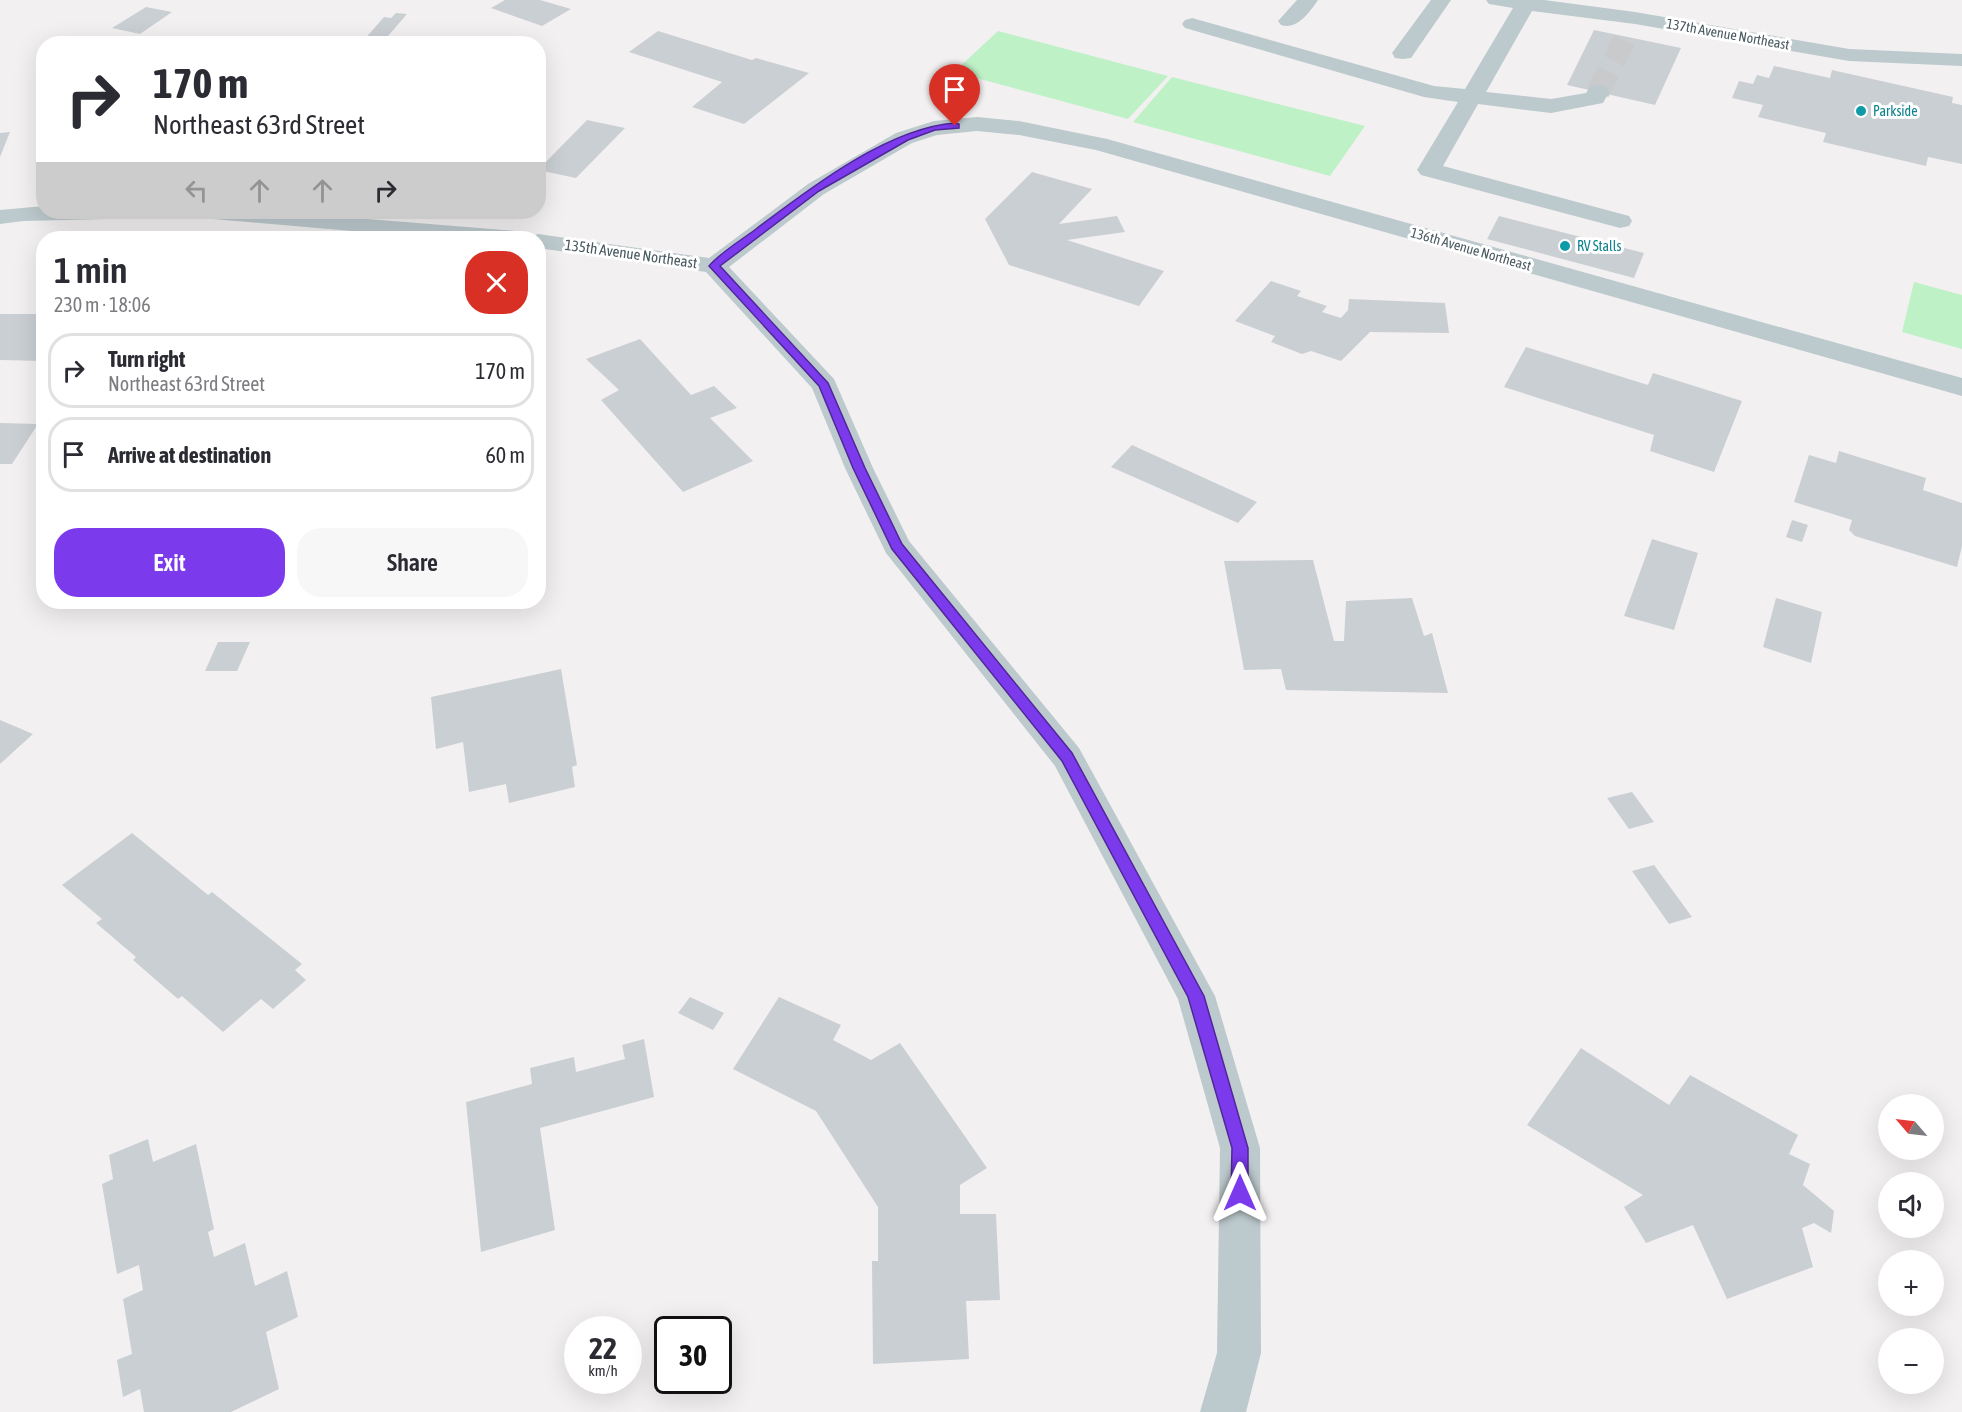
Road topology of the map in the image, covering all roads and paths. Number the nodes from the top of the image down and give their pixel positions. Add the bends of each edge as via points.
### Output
1 (1308, 0) edge
2 (1441, 0) edge
3 (1496, 0) edge
4 (1525, 4) junction
5 (1288, 21) dead end
6 (1192, 24) dead end
7 (1403, 53) dead end
8 (1962, 60) edge
9 (1598, 92) tunnel mouth
10 (1469, 97) junction
11 (36, 214) edge
12 (0, 217) edge
13 (284, 219) edge
14 (1620, 221) dead end
15 (430, 231) edge
16 (546, 242) edge
17 (714, 266) junction
18 (1962, 387) edge
19 (1223, 1412) edge

1 - 5 street
2 - 7 street
3 - 4 street, 137th Avenue Northeast
4 - 8 street, 137th Avenue Northeast via 1630,27 1849,55
4 - 10 street
6 - 10 street via 1432,92
9 - 10 street via 1595,98 1551,106
10 - 14 street via 1429,170
11 - 12 street
13 - 15 street
16 - 17 street, 135th Avenue Northeast
17 - 18 street, 136th Avenue Northeast via 816,189 904,138 934,128 977,124 1019,128 1099,144
17 - 19 street, 135th Avenue Northeast via 824,385 897,546 1067,757 1196,996 1240,1148 1239,1353

